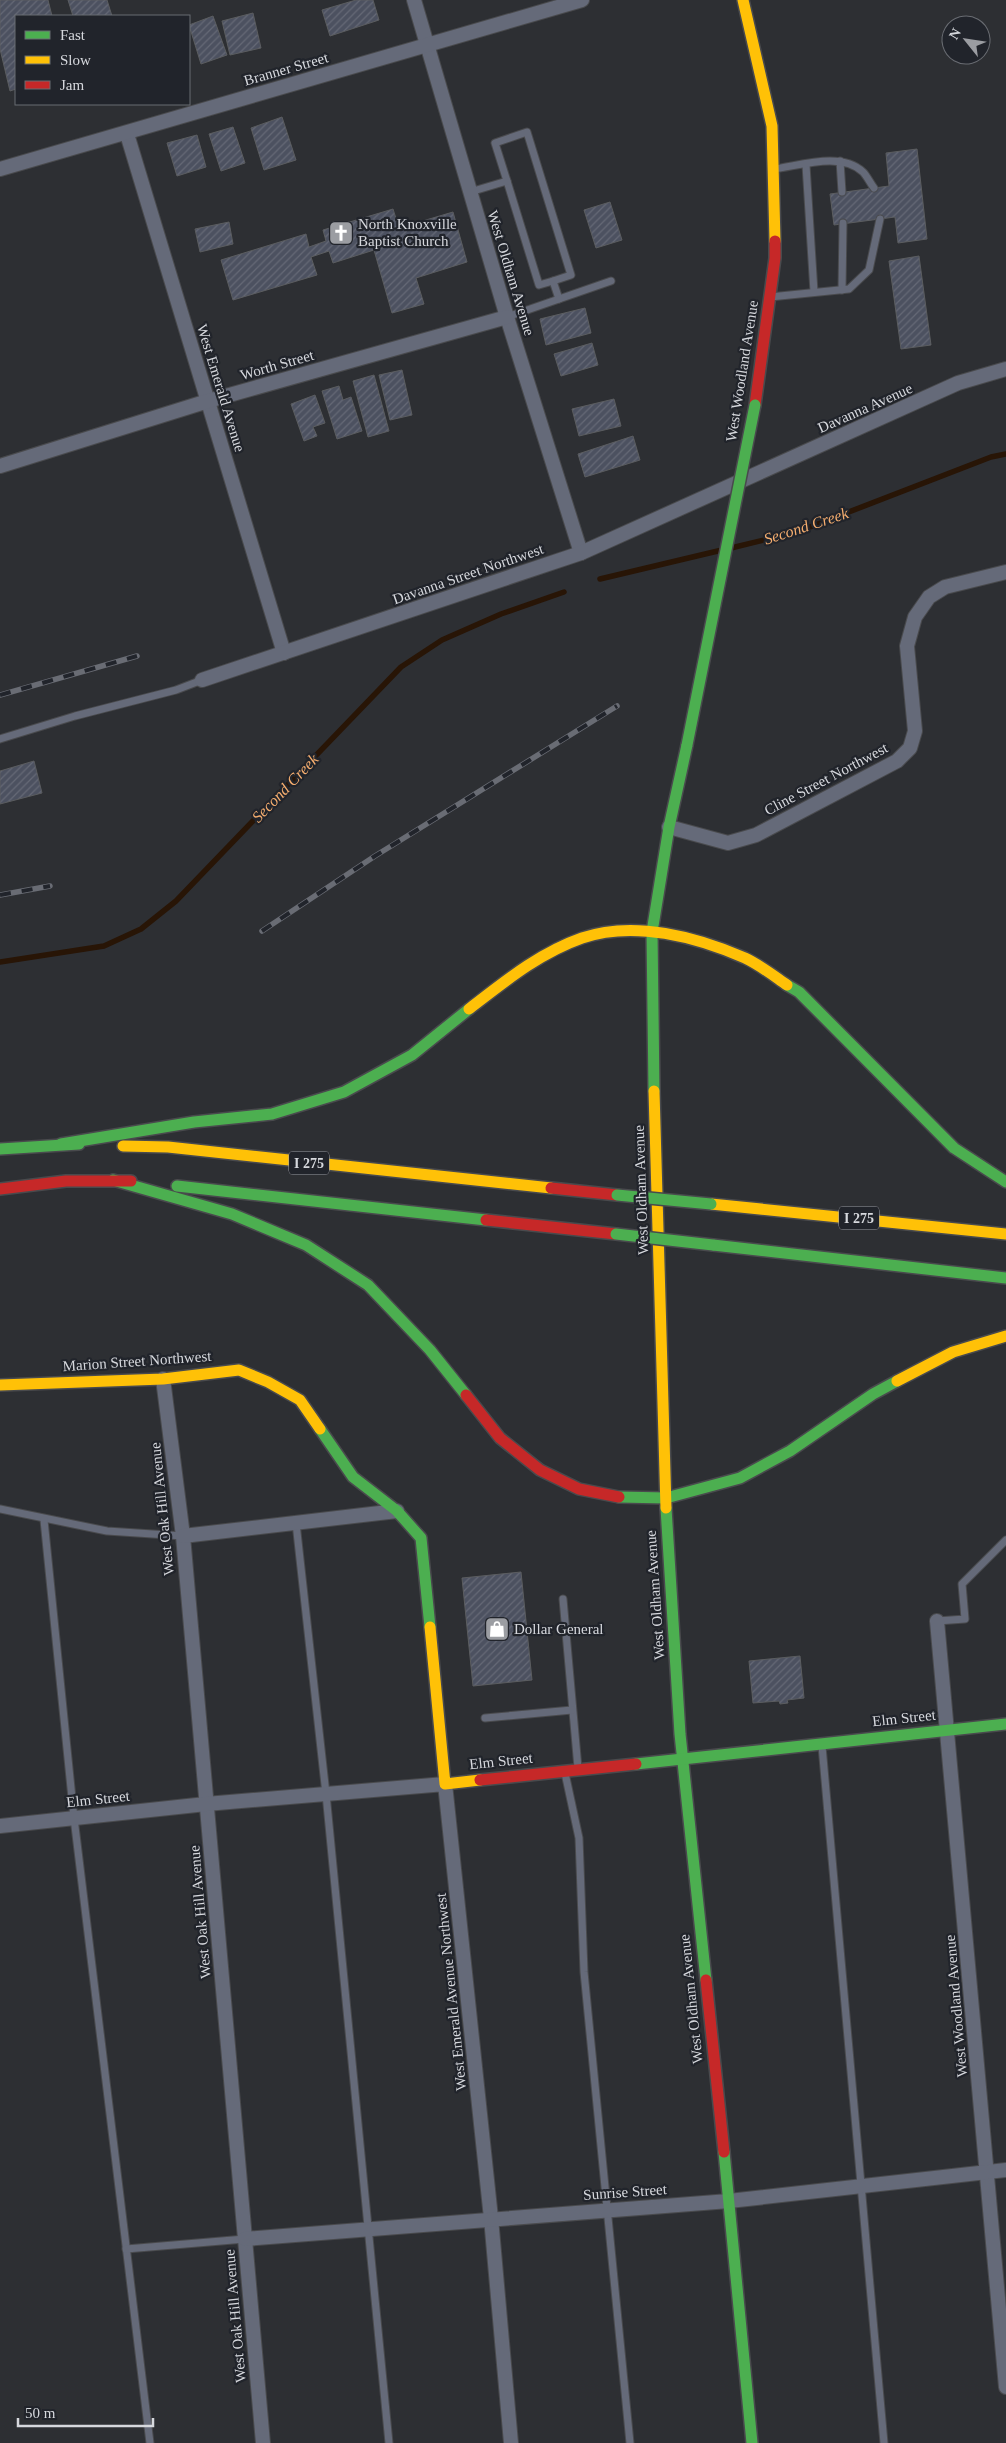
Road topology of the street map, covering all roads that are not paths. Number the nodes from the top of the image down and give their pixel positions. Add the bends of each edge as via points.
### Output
1 (414, 0) edge
2 (582, 0) edge
3 (743, 0) edge
4 (427, 45) junction
5 (127, 134) junction
6 (840, 161) junction
7 (806, 165) junction
8 (0, 169) edge
9 (773, 169) junction
10 (507, 180) junction
11 (874, 188) dead end
12 (470, 192) junction
13 (842, 192) dead end
14 (880, 219) dead end
15 (843, 224) dead end
16 (553, 281) junction
17 (612, 281) dead end
18 (842, 290) junction
19 (814, 292) junction
20 (770, 297) junction
21 (559, 299) junction
22 (507, 317) junction
23 (1006, 369) edge
24 (208, 401) junction
25 (0, 466) edge
26 (739, 482) joint
27 (581, 553) junction
28 (1006, 572) edge
29 (284, 653) junction
30 (202, 680) joint
31 (0, 739) edge
32 (687, 745) joint
33 (669, 827) junction
34 (652, 932) junction
35 (61, 1144) junction
36 (0, 1149) edge
37 (113, 1180) junction
38 (1006, 1182) edge
39 (0, 1189) edge
40 (1006, 1234) edge
41 (1006, 1278) edge
42 (1006, 1336) edge
43 (163, 1379) junction
44 (0, 1385) edge
45 (666, 1498) junction
46 (0, 1509) edge
47 (397, 1511) junction
48 (44, 1520) junction
49 (296, 1523) junction
50 (182, 1536) junction
51 (422, 1538) joint
52 (1006, 1540) edge
53 (563, 1599) dead end
54 (936, 1621) joint
55 (572, 1710) junction
56 (484, 1718) dead end
57 (1006, 1724) edge
58 (947, 1730) junction
59 (822, 1743) junction
60 (682, 1757) junction
61 (578, 1769) junction
62 (564, 1770) junction
63 (445, 1784) junction
64 (326, 1794) junction
65 (206, 1804) junction
66 (74, 1818) junction
67 (0, 1826) edge
68 (1006, 2170) edge
69 (988, 2172) junction
70 (862, 2186) junction
71 (729, 2200) junction
72 (609, 2209) junction
73 (492, 2218) junction
74 (369, 2229) junction
75 (245, 2239) junction
76 (126, 2249) junction
77 (1006, 2387) edge
78 (150, 2443) edge
79 (263, 2443) edge
80 (390, 2443) edge
81 (512, 2443) edge
82 (630, 2443) edge
83 (752, 2443) edge
84 (884, 2443) edge

1 - 4 street, West Oldham Avenue
2 - 4 street, Branner Street
3 - 9 main road, West Woodland Avenue via 772,126
4 - 5 street, Branner Street
4 - 12 street, West Oldham Avenue
5 - 8 street, Branner Street
5 - 24 street, West Emerald Avenue
6 - 7 lane
6 - 11 lane via 863,172
6 - 13 lane
7 - 9 lane
7 - 19 lane
9 - 20 main road, West Woodland Avenue via 775,258
10 - 12 lane
10 - 16 lane via 539,285
10 - 16 lane via 495,143 527,132 571,275
12 - 22 street, West Oldham Avenue
14 - 18 lane via 869,270 849,289
15 - 18 lane
16 - 21 lane
17 - 21 lane
18 - 19 lane
19 - 20 lane
20 - 32 main road, West Woodland Avenue, bridge via 755,406
21 - 22 lane
22 - 24 street, Worth Street
22 - 27 street, West Oldham Avenue
23 - 26 street, Davanna Avenue via 958,383
24 - 25 street, Worth Street
24 - 29 street, West Emerald Avenue
26 - 27 street, Davanna Street Northwest
27 - 29 street, Davanna Street Northwest
28 - 33 street, Cline Street Northwest via 946,587 929,598 916,617 907,646 914,731 910,748 897,761 756,835 728,843
29 - 30 street, Davanna Street Northwest
30 - 31 lane
32 - 33 main road, West Oldham Avenue
33 - 34 main road, West Oldham Avenue
34 - 35 main road via 616,932 583,938 556,950 518,971 412,1055 344,1092 272,1114 194,1122
34 - 38 main road via 695,940 747,959 792,986 954,1148
34 - 45 main road, West Oldham Avenue
35 - 36 main road, I 275
35 - 40 main road, I 275, bridge via 168,1147
37 - 39 main road via 18,1185
37 - 41 main road, bridge
37 - 45 main road via 232,1214 306,1244 368,1284 430,1350 500,1438 540,1470 579,1489 628,1499
42 - 45 main road via 953,1352 882,1390 790,1451 740,1478
43 - 44 main road, Marion Street Northwest
43 - 47 main road, Marion Street Northwest via 239,1370 276,1386 300,1400 353,1477
43 - 50 street, West Oak Hill Avenue
45 - 60 main road, West Oldham Avenue
46 - 48 lane
47 - 49 street
47 - 51 main road, Marion Street Northwest
48 - 50 lane via 107,1531
48 - 66 lane
49 - 50 street
49 - 64 lane
50 - 65 street, West Oak Hill Avenue
51 - 63 main road, West Emerald Avenue Northwest
52 - 54 lane via 962,1584 965,1619
53 - 55 lane
54 - 58 street, West Woodland Avenue
55 - 56 lane
55 - 61 lane
57 - 58 main road, Elm Street
58 - 59 main road, Elm Street
58 - 69 street, West Woodland Avenue
59 - 60 main road, Elm Street
59 - 70 lane
60 - 61 main road, Elm Street
60 - 71 main road, West Oldham Avenue
61 - 62 main road, Elm Street
62 - 63 main road, Elm Street
62 - 72 lane via 579,1838 584,1972
63 - 64 street, Elm Street
63 - 73 street, West Emerald Avenue Northwest
64 - 65 street, Elm Street
64 - 74 lane
65 - 66 street, Elm Street
65 - 75 street, West Oak Hill Avenue
66 - 67 street, Elm Street
66 - 76 lane
68 - 69 street, Sunrise Street
69 - 70 street, Sunrise Street
69 - 77 street, West Woodland Avenue
70 - 71 street, Sunrise Street
70 - 84 lane
71 - 72 street, Sunrise Street
71 - 83 main road, West Oldham Avenue
72 - 73 street, Sunrise Street
72 - 82 lane
73 - 74 street, Sunrise Street
73 - 81 street, West Emerald Avenue Northwest
74 - 75 street, Sunrise Street
74 - 80 lane
75 - 76 lane
75 - 79 street, West Oak Hill Avenue
76 - 78 lane

